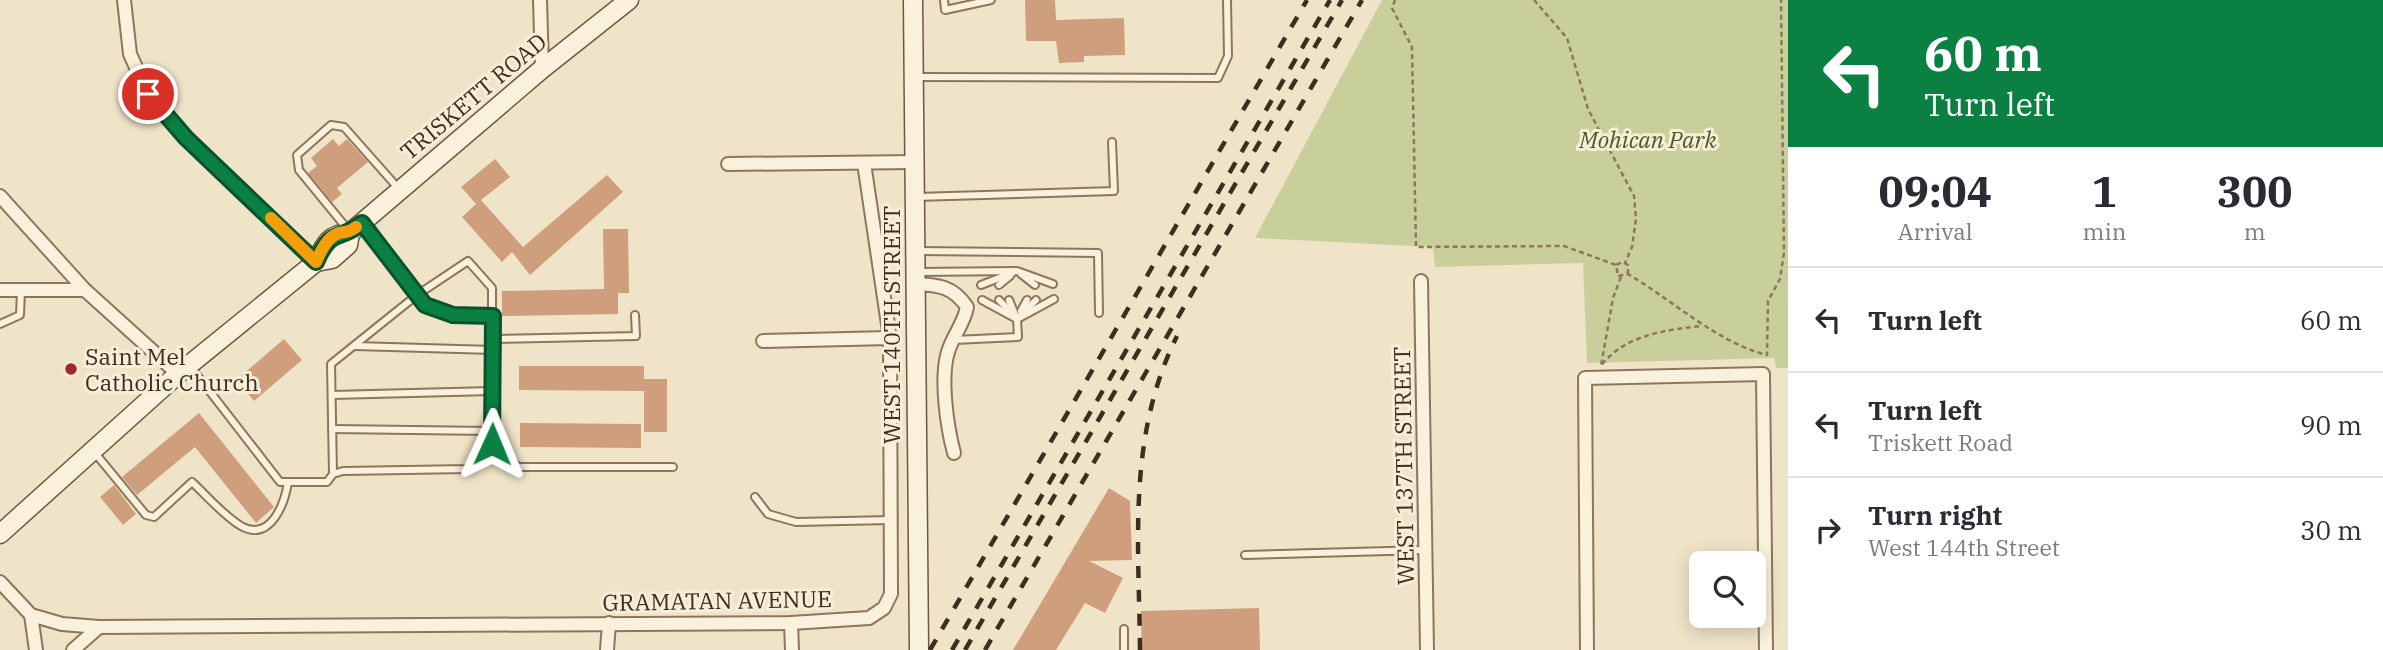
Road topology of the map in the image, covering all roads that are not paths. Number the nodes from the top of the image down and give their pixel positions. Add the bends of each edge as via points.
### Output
1 (124, 0) edge
2 (540, 0) edge
3 (629, 0) edge
4 (913, 0) edge
5 (944, 0) edge
6 (991, 0) edge
7 (1227, 0) edge
8 (542, 69) junction
9 (914, 76) junction
10 (1112, 142) dead end
11 (914, 162) junction
12 (864, 163) junction
13 (728, 164) dead end
14 (400, 190) junction
15 (0, 195) edge
16 (914, 197) junction
17 (356, 228) junction
18 (915, 251) junction
19 (316, 262) junction
20 (1017, 271) junction
21 (915, 278) junction
22 (1421, 281) dead end
23 (1043, 284) dead end
24 (1053, 284) dead end
25 (985, 285) dead end
26 (999, 285) dead end
27 (1009, 285) dead end
28 (1031, 285) dead end
29 (85, 289) junction
30 (0, 290) edge
31 (21, 290) junction
32 (417, 295) junction
33 (1054, 299) dead end
34 (985, 300) dead end
35 (999, 300) dead end
36 (1009, 300) dead end
37 (1027, 300) dead end
38 (1040, 300) dead end
39 (1099, 313) dead end
40 (635, 315) dead end
41 (493, 316) junction
42 (1017, 318) junction
43 (3, 324) edge
44 (0, 332) edge
45 (890, 338) junction
46 (493, 339) junction
47 (952, 340) junction
48 (763, 341) dead end
49 (354, 345) junction
50 (493, 350) junction
51 (184, 369) junction
52 (492, 391) junction
53 (332, 394) junction
54 (332, 429) junction
55 (492, 431) junction
56 (94, 451) junction
57 (490, 453) junction
58 (954, 453) dead end
59 (673, 467) dead end
60 (333, 474) junction
61 (288, 482) junction
62 (755, 497) dead end
63 (891, 520) junction
64 (0, 534) edge
65 (1425, 550) junction
66 (1245, 555) dead end
67 (0, 582) edge
68 (31, 615) junction
69 (609, 623) junction
70 (792, 623) junction
71 (99, 627) junction
72 (1124, 629) dead end
73 (36, 650) edge
74 (73, 650) edge
75 (607, 650) edge
76 (792, 650) edge
77 (919, 650) edge
78 (1124, 650) edge
79 (1427, 650) edge
80 (1587, 650) edge
81 (1766, 650) edge

1 - 19 street via 130,54 148,94 186,138
2 - 8 street
3 - 8 main road, TRISKETT ROAD
4 - 9 main road, WEST 140TH STREET
5 - 6 lane via 945,10
7 - 9 lane via 1228,56 1218,78
8 - 14 main road, TRISKETT ROAD
9 - 11 main road, WEST 140TH STREET
10 - 16 lane via 1114,191
11 - 12 street
11 - 16 main road, WEST 140TH STREET
12 - 13 street
12 - 45 street, GRAMATAN AVENUE
14 - 17 main road, TRISKETT ROAD
14 - 17 lane via 344,127 331,125 297,155 299,170
15 - 29 street
16 - 18 main road, WEST 140TH STREET
17 - 19 main road, TRISKETT ROAD via 334,236
17 - 32 lane
18 - 21 main road, WEST 140TH STREET
18 - 39 lane via 1098,253
19 - 51 main road, TRISKETT ROAD
20 - 21 lane
20 - 23 lane
20 - 24 lane
20 - 25 lane
20 - 26 lane
20 - 27 lane
20 - 28 lane
21 - 47 street via 946,286 967,307 964,325
21 - 77 main road, WEST 140TH STREET
22 - 65 street, WEST 137TH STREET
29 - 31 street
29 - 51 street
30 - 31 street
31 - 43 lane via 20,315
32 - 41 lane via 425,305 453,315
32 - 41 lane via 468,261 492,288
32 - 49 lane
33 - 42 lane
34 - 42 lane
35 - 42 lane
36 - 42 lane
37 - 42 lane
38 - 42 lane
40 - 46 lane via 636,336
41 - 46 lane
42 - 47 lane via 1018,337
43 - 44 lane
45 - 48 street
45 - 63 street, GRAMATAN AVENUE
46 - 50 lane
47 - 58 street via 946,356 947,428
49 - 50 lane
49 - 53 lane via 331,364
50 - 52 lane
51 - 56 main road, TRISKETT ROAD
51 - 61 lane via 280,482
52 - 53 lane
52 - 55 lane
53 - 54 lane
54 - 55 lane
54 - 60 lane
55 - 57 lane
56 - 61 lane via 146,515 154,517 192,482 243,528 258,528 281,512
56 - 64 main road, TRISKETT ROAD
57 - 59 lane via 507,457 518,467
57 - 60 lane via 480,465 467,469
60 - 61 lane via 327,482
62 - 63 lane via 768,514 796,522
63 - 70 street, GRAMATAN AVENUE via 891,594 884,608 869,618
65 - 66 lane
65 - 79 street, WEST 137TH STREET
67 - 68 street
68 - 71 street, GRAMATAN AVENUE
68 - 73 street
69 - 70 street, GRAMATAN AVENUE
69 - 71 street, GRAMATAN AVENUE
69 - 75 street
70 - 76 street
71 - 74 street
72 - 78 lane
80 - 81 street via 1585,378 1763,374

